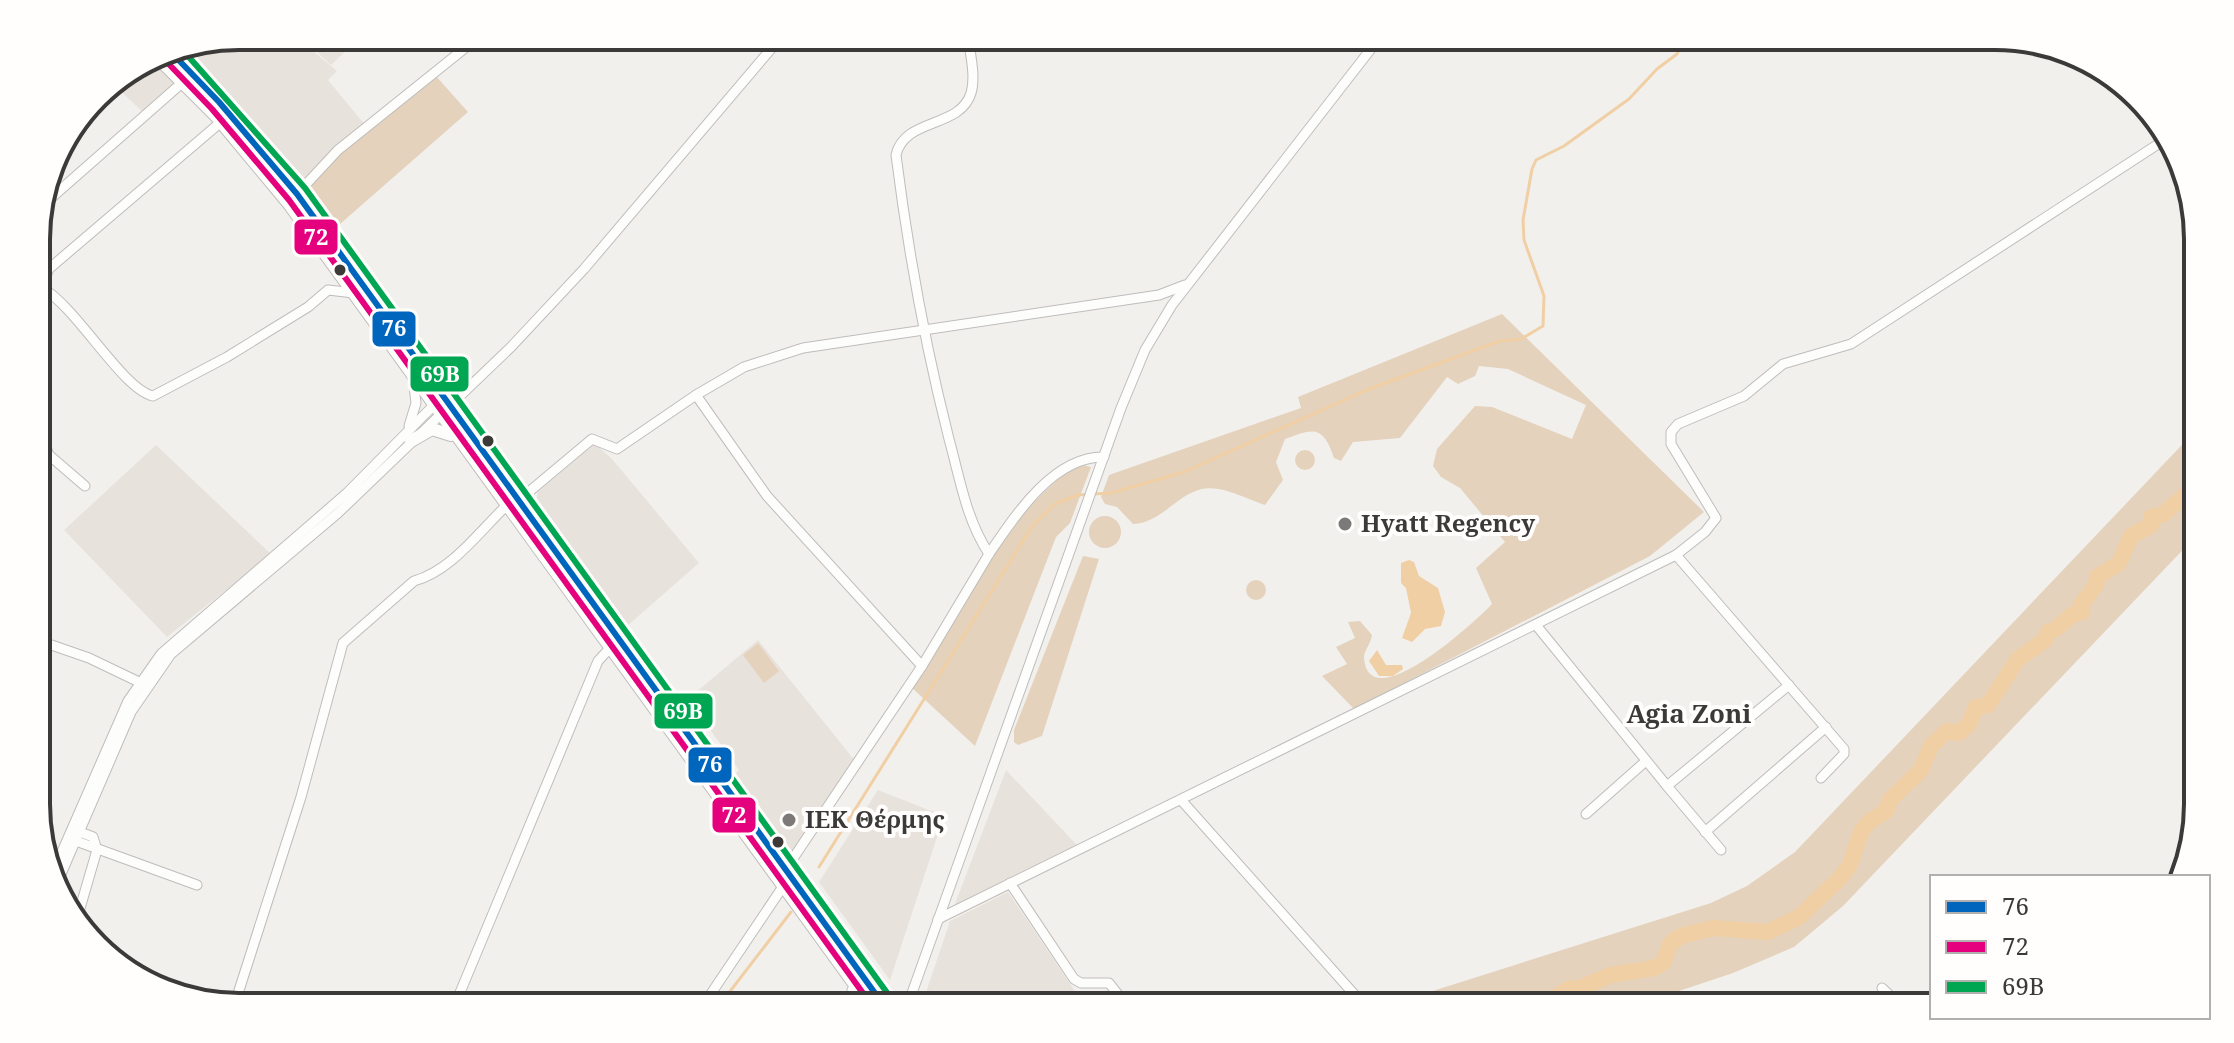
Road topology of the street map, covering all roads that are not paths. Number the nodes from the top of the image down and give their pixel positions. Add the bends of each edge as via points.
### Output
1 (463, 50) edge
2 (770, 50) edge
3 (969, 50) edge
4 (1367, 50) edge
5 (179, 60) edge
6 (165, 65) edge
7 (183, 82) junction
8 (221, 122) junction
9 (2159, 144) edge
10 (55, 194) edge
11 (297, 194) junction
12 (50, 269) edge
13 (1188, 284) junction
14 (50, 292) edge
15 (354, 293) junction
16 (1151, 296) junction
17 (1166, 315) junction
18 (925, 327) junction
19 (412, 375) junction
20 (696, 395) junction
21 (441, 407) junction
22 (408, 437) junction
23 (456, 438) junction
24 (50, 452) edge
25 (1104, 457) junction
26 (85, 486) dead end
27 (512, 504) junction
28 (989, 554) junction
29 (1676, 555) junction
30 (1536, 625) junction
31 (50, 644) edge
32 (610, 648) junction
33 (922, 666) junction
34 (139, 682) junction
35 (1789, 685) junction
36 (1826, 727) junction
37 (1646, 761) junction
38 (1821, 778) dead end
39 (1667, 786) junction
40 (1182, 801) junction
41 (1586, 814) dead end
42 (1705, 832) junction
43 (78, 836) junction
44 (97, 850) junction
45 (1721, 850) dead end
46 (58, 860) edge
47 (62, 872) edge
48 (788, 881) junction
49 (1010, 883) junction
50 (197, 885) dead end
51 (80, 907) edge
52 (938, 919) junction
53 (829, 948) junction
54 (1882, 988) dead end
55 (238, 993) edge
56 (460, 993) edge
57 (711, 993) edge
58 (854, 993) edge
59 (861, 993) edge
60 (875, 993) edge
61 (912, 993) edge
62 (1117, 993) edge
63 (1353, 993) edge
64 (1887, 993) edge

1 - 11 street via 338,150
2 - 21 street via 584,269 511,347
3 - 18 street via 972,89 967,102 907,134 896,155
4 - 13 street
5 - 11 main road
6 - 7 main road
7 - 8 main road
7 - 10 street
8 - 12 street
8 - 15 main road via 269,177
9 - 29 street via 1851,344 1783,364 1744,396 1678,424 1671,444 1716,518
11 - 21 main road
13 - 16 street
13 - 17 street
14 - 15 street via 136,386 153,396 227,357 328,290
15 - 19 main road
16 - 17 street
16 - 18 street
17 - 25 street via 1128,388
18 - 20 street via 775,354
18 - 28 street via 966,505
19 - 21 main road
19 - 22 street via 415,412
20 - 27 street via 617,449 592,439
20 - 33 street via 767,496
21 - 22 street
21 - 23 main road
21 - 27 main road
22 - 23 main road via 440,429
22 - 34 street via 175,639
22 - 43 street via 338,513 171,654 131,712
23 - 27 main road
24 - 26 street
25 - 28 street via 1084,459 1053,477
25 - 52 street
27 - 32 main road
27 - 48 main road
27 - 55 street via 443,568 414,581 343,643
28 - 33 street
29 - 30 street
29 - 35 street
30 - 37 street
30 - 40 street
31 - 34 street
32 - 48 main road
32 - 56 street via 598,661
33 - 48 street
34 - 46 street
35 - 36 street
35 - 39 street
36 - 38 street via 1845,752
36 - 42 street
37 - 39 street
37 - 41 street
39 - 42 street
40 - 49 street
40 - 63 street
42 - 45 street
43 - 44 street via 93,837
43 - 47 street
44 - 50 street
44 - 51 street
48 - 53 main road
48 - 57 street
48 - 60 main road via 813,906
49 - 52 street
49 - 62 street via 1074,979 1109,983
52 - 61 street
53 - 58 street
53 - 59 main road
54 - 64 street

